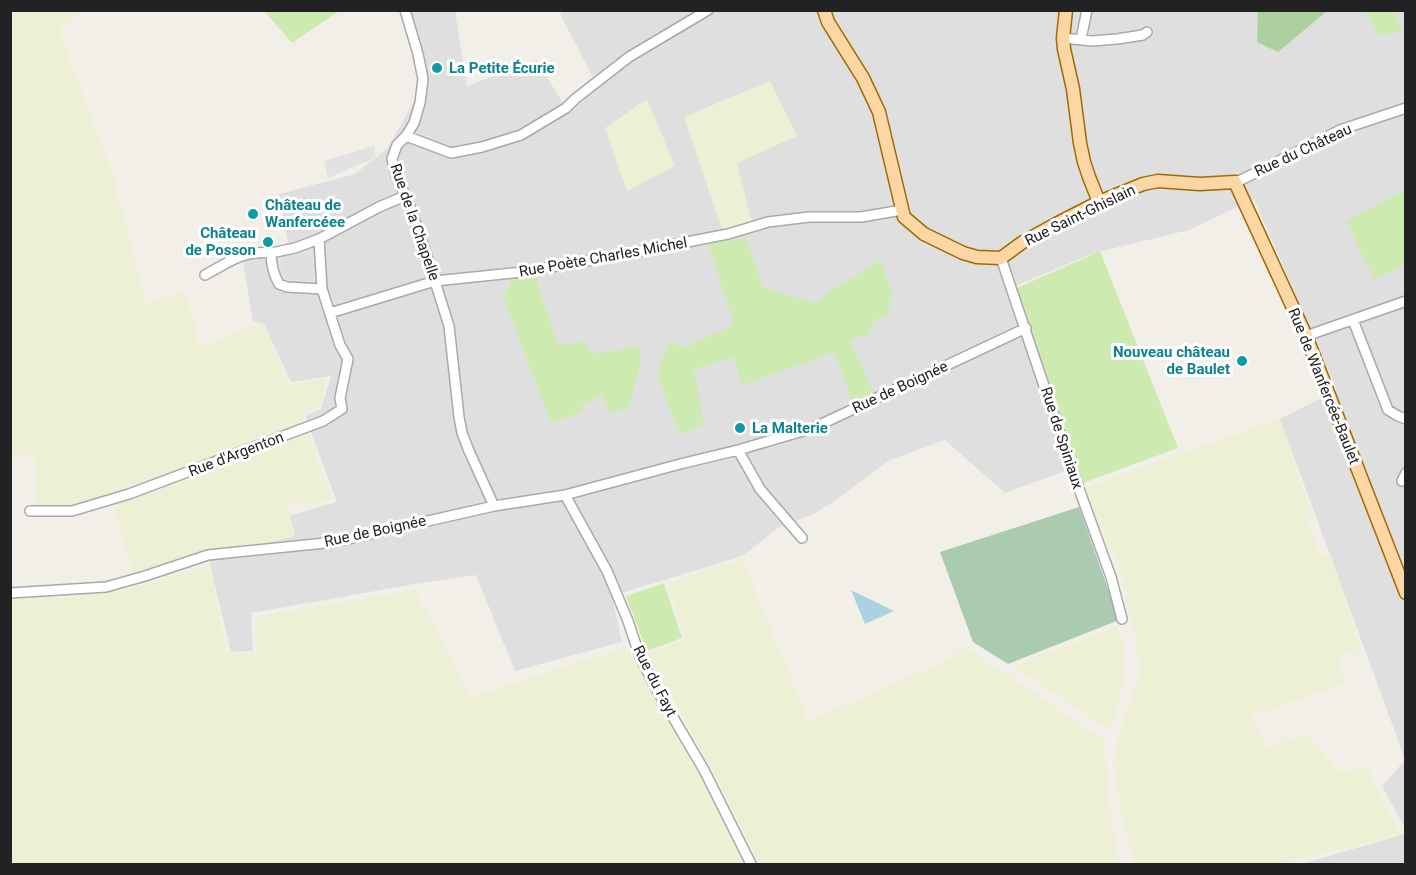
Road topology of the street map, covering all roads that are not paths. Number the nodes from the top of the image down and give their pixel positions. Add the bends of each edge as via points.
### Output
1 (405, 10) edge
2 (708, 10) edge
3 (824, 10) edge
4 (1066, 10) edge
5 (1087, 10) edge
6 (1147, 32) dead end
7 (1063, 38) junction
8 (1081, 39) junction
9 (1406, 108) edge
10 (406, 136) junction
11 (1234, 182) junction
12 (405, 196) junction
13 (1099, 202) junction
14 (902, 210) junction
15 (319, 238) junction
16 (271, 253) junction
17 (1001, 258) junction
18 (205, 275) dead end
19 (435, 281) junction
20 (322, 289) junction
21 (1406, 301) edge
22 (330, 313) junction
23 (1353, 320) junction
24 (1026, 328) junction
25 (1306, 336) junction
26 (1406, 419) edge
27 (738, 450) junction
28 (565, 495) junction
29 (494, 506) junction
30 (30, 511) dead end
31 (802, 538) dead end
32 (10, 593) edge
33 (1406, 593) edge
34 (1122, 619) dead end
35 (751, 864) edge

1 - 10 street via 423,79 420,103
2 - 10 street via 629,57 566,108 521,135 451,153
3 - 14 main road via 879,112
4 - 7 main road
5 - 8 street
6 - 8 street via 1117,39
7 - 8 street
7 - 13 main road via 1080,143
9 - 11 street, Rue du Château via 1340,130
10 - 12 street, Rue de la Chapelle via 392,159
11 - 13 main road, Rue Saint-Ghislain via 1151,182
11 - 25 main road, Rue de Wanfercée-Baulet
12 - 15 street
12 - 19 street, Rue de la Chapelle
13 - 17 main road, Rue Saint-Ghislain
14 - 17 main road via 904,217 924,234 948,246 977,257
14 - 19 street, Rue Poète Charles Michel via 861,217 768,222 621,255 522,272
15 - 16 street
15 - 20 street
16 - 18 street via 240,256
16 - 20 street via 279,284
17 - 24 street, Rue de Spiniaux
19 - 22 street, Rue Poète Charles Michel
19 - 29 street, Rue de la Chapelle via 448,326 462,433
20 - 22 street
21 - 23 street
22 - 30 street, Rue d'Argenton via 348,359 340,398 342,409 323,420 129,494 72,512
23 - 25 street
23 - 26 street via 1388,410
24 - 27 street, Rue de Boignée via 813,428
24 - 34 street, Rue de Spiniaux
25 - 33 main road, Rue de Wanfercée-Baulet
27 - 28 street, Rue de Boignée
27 - 31 street via 760,489
28 - 29 street, Rue de Boignée
28 - 35 street, Rue du Fayt via 607,572 640,657 704,770
29 - 32 street, Rue de Boignée via 335,542 208,555 106,587

